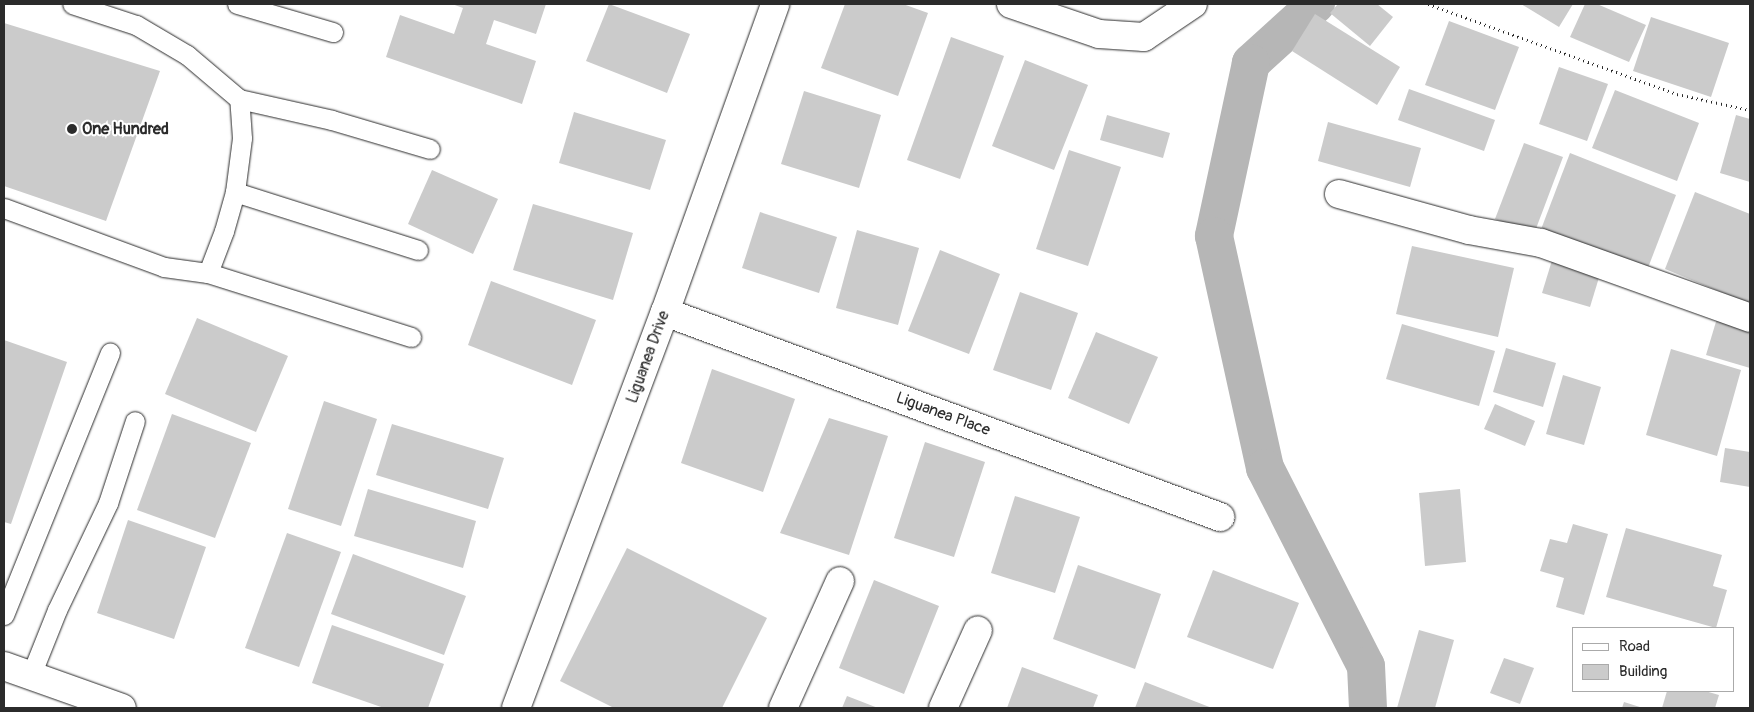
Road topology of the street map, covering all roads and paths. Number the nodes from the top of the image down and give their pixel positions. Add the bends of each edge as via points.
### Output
1 (72, 4) edge
2 (237, 4) edge
3 (775, 4) edge
4 (1011, 4) edge
5 (1193, 4) edge
6 (1428, 4) edge
7 (334, 32) dead end
8 (239, 99) junction
9 (1750, 110) edge
10 (430, 149) dead end
11 (234, 192) junction
12 (1338, 194) dead end
13 (4, 208) edge
14 (418, 250) dead end
15 (208, 273) junction
16 (665, 312) junction
17 (1750, 318) edge
18 (411, 337) dead end
19 (110, 352) dead end
20 (135, 421) dead end
21 (1220, 517) dead end
22 (840, 581) dead end
23 (4, 615) edge
24 (978, 630) dead end
25 (4, 666) edge
26 (31, 676) junction
27 (122, 708) edge
28 (516, 708) edge
29 (783, 708) edge
30 (943, 708) edge

1 - 8 lane via 136,25 187,55
2 - 7 lane
3 - 16 street, Liguanea Drive
4 - 5 street via 1098,34 1144,37
6 - 9 path via 1677,94
8 - 10 lane via 332,120
8 - 11 lane via 242,138
11 - 14 lane
11 - 15 lane
12 - 17 street via 1469,230 1541,244
13 - 15 lane via 164,267
15 - 18 lane
16 - 21 street, Liguanea Place
16 - 28 street, Liguanea Drive
19 - 23 lane
20 - 26 lane via 108,503 57,610
22 - 29 street
24 - 30 street
25 - 26 street
26 - 27 street

